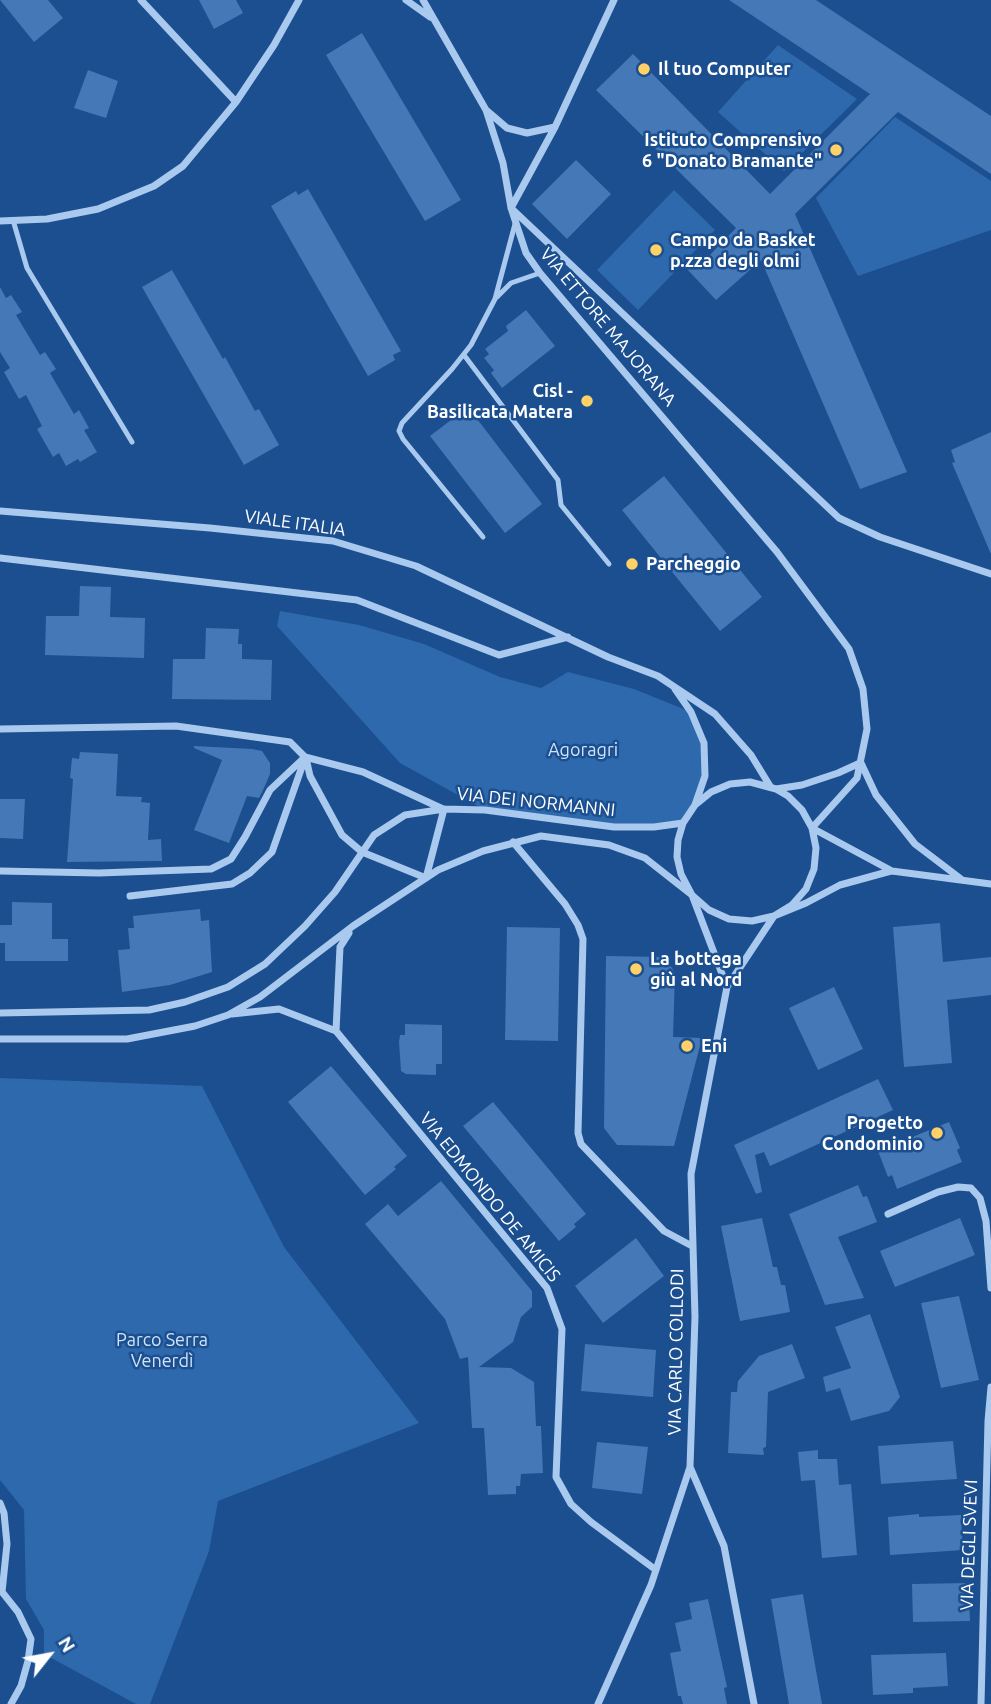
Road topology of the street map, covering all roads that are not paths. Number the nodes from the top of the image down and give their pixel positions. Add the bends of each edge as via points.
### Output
1 (141, 0) edge
2 (299, 0) edge
3 (406, 0) edge
4 (423, 0) edge
5 (614, 0) edge
6 (434, 19) junction
7 (236, 102) junction
8 (486, 110) junction
9 (555, 127) junction
10 (511, 208) junction
11 (13, 220) junction
12 (0, 221) edge
13 (515, 225) junction
14 (540, 273) junction
15 (495, 299) junction
16 (464, 355) junction
17 (132, 442) dead end
18 (0, 511) edge
19 (483, 537) dead end
20 (0, 558) edge
21 (609, 564) dead end
22 (991, 574) edge
23 (569, 637) junction
24 (673, 686) junction
25 (0, 729) edge
26 (306, 757) junction
27 (860, 762) junction
28 (773, 788) junction
29 (695, 804) junction
30 (444, 809) junction
31 (683, 823) junction
32 (812, 828) junction
33 (513, 842) junction
34 (362, 852) junction
35 (0, 871) edge
36 (891, 871) junction
37 (426, 878) junction
38 (962, 880) junction
39 (991, 884) edge
40 (692, 895) junction
41 (130, 896) dead end
42 (774, 916) junction
43 (353, 926) junction
44 (727, 987) junction
45 (0, 1013) edge
46 (228, 1015) junction
47 (336, 1031) junction
48 (0, 1039) edge
49 (888, 1214) dead end
50 (692, 1246) junction
51 (991, 1287) edge
52 (991, 1387) edge
53 (690, 1467) junction
54 (0, 1503) edge
55 (656, 1570) junction
56 (1, 1592) edge
57 (11, 1704) edge
58 (598, 1704) edge
59 (754, 1704) edge
60 (981, 1704) edge

1 - 7 street
2 - 7 street
3 - 6 street
4 - 6 street
5 - 9 street
6 - 8 street
7 - 11 street via 183,166 154,186 99,209
8 - 9 street via 507,128 527,133
8 - 10 street
9 - 10 street
10 - 13 street, VIA ETTORE MAJORANA
10 - 22 street, VIA ETTORE MAJORANA via 839,518 880,537
11 - 12 street
11 - 17 lane via 27,268
13 - 14 street, VIA ETTORE MAJORANA
13 - 15 lane
14 - 15 lane via 511,283
14 - 27 street, VIA ETTORE MAJORANA via 777,552 849,649 863,689 867,729
15 - 16 lane
16 - 19 lane via 399,431
16 - 21 lane via 558,480 561,505
18 - 23 street, VIALE ITALIA via 333,541 416,566
20 - 23 street via 357,600 499,655
23 - 24 street, VIALE ITALIA
24 - 28 street, VIALE ITALIA via 715,714
24 - 29 street, VIALE ITALIA via 704,743 705,776
25 - 26 street via 176,726 290,743
26 - 30 street via 363,772
26 - 34 street via 310,776 342,835
26 - 35 street via 270,790 231,859 211,869
26 - 41 street via 272,852 250,873 232,884
27 - 28 street via 838,774
27 - 32 street, VIA ETTORE MAJORANA via 858,778
27 - 38 street via 876,795 915,844
28 - 29 street via 750,782 730,784
28 - 32 street via 802,810
29 - 31 street
30 - 31 street, VIA DEI NORMANNI via 517,813 614,827
30 - 34 street, VIA DEI NORMANNI via 405,815 374,835
30 - 37 street
31 - 40 street via 677,857
32 - 36 street
32 - 42 street via 815,859 806,889
33 - 37 street via 483,850
33 - 40 street via 541,836 608,845 645,858
33 - 50 street via 565,904 583,939 581,1144 664,1231
34 - 37 street
34 - 45 street, VIA DEI NORMANNI via 305,926 265,964 228,987 149,1010
36 - 38 street
36 - 42 street via 840,885
37 - 43 street
38 - 39 street
40 - 42 street via 709,910 730,919
40 - 44 street
42 - 44 street
43 - 46 street via 260,997
43 - 47 street via 340,947
44 - 50 street, VIA CARLO COLLODI via 691,1174
46 - 47 street via 279,1009
46 - 48 street via 127,1039
47 - 55 street, VIA EDMONDO DE AMICIS via 547,1289 562,1329 556,1477 571,1504
49 - 51 street via 938,1192 971,1188 980,1198 986,1221
50 - 53 street, VIA CARLO COLLODI via 695,1317
52 - 60 street, VIA DEGLI SVEVI
53 - 55 street, VIA CARLO COLLODI
53 - 59 street via 724,1546
54 - 56 street via 7,1544
55 - 58 street, VIA CARLO COLLODI
56 - 57 street via 19,1612 31,1639 29,1661

